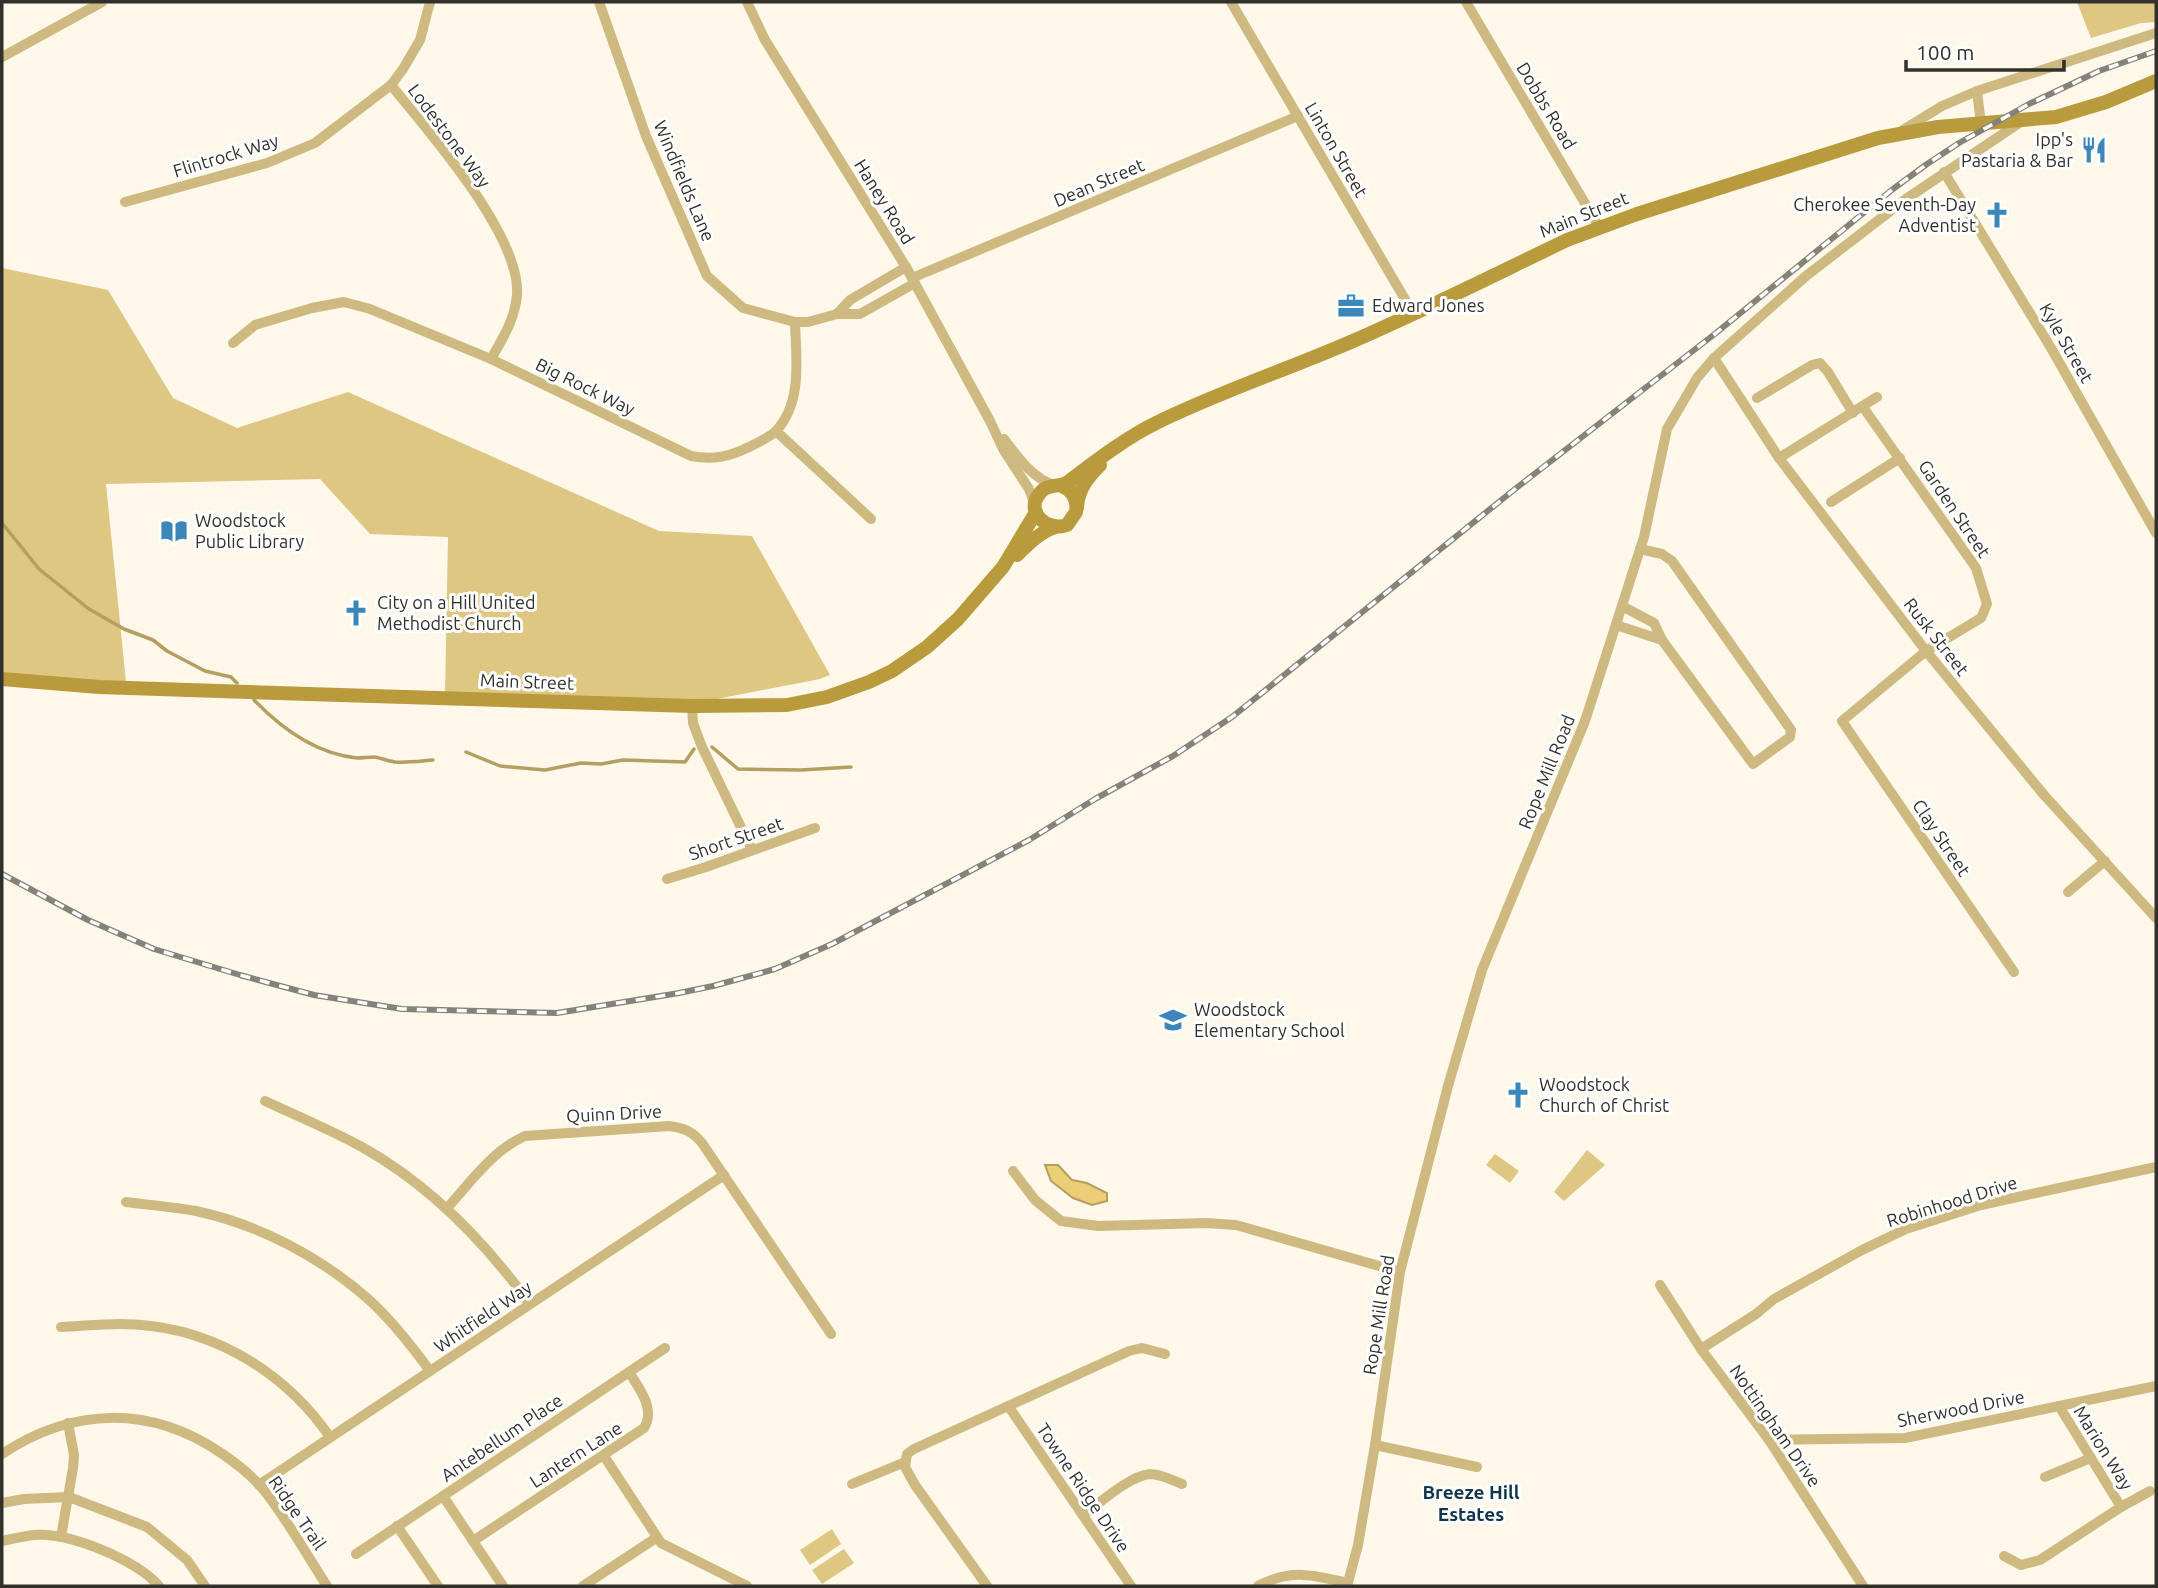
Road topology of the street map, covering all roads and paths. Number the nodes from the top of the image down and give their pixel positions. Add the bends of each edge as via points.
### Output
1 (102, 2) edge
2 (430, 2) edge
3 (599, 2) edge
4 (747, 2) edge
5 (1231, 2) edge
6 (1466, 2) edge
7 (2156, 33) edge
8 (2, 57) edge
9 (2156, 81) edge
10 (391, 86) junction
11 (1978, 91) junction
12 (1298, 116) junction
13 (2023, 121) junction
14 (1981, 124) junction
15 (1898, 134) junction
16 (1944, 172) junction
17 (125, 202) dead end
18 (1599, 227) junction
19 (906, 267) junction
20 (914, 281) junction
21 (1413, 313) junction
22 (838, 314) junction
23 (795, 322) junction
24 (233, 343) dead end
25 (1714, 358) junction
26 (491, 359) junction
27 (1877, 397) dead end
28 (1757, 398) dead end
29 (1863, 407) junction
30 (1853, 413) junction
31 (990, 421) junction
32 (776, 431) junction
33 (1119, 447) junction
34 (1779, 458) junction
35 (1900, 458) junction
36 (1058, 486) junction
37 (1830, 502) dead end
38 (1035, 508) junction
39 (1077, 508) junction
40 (871, 519) dead end
41 (1055, 527) junction
42 (2156, 533) edge
43 (1640, 549) junction
44 (1003, 567) junction
45 (1622, 606) junction
46 (1616, 625) junction
47 (1662, 640) junction
48 (1926, 651) junction
49 (2, 679) edge
50 (692, 706) junction
51 (1842, 721) joint
52 (815, 828) dead end
53 (752, 850) junction
54 (2105, 860) junction
55 (667, 879) dead end
56 (2068, 892) dead end
57 (2156, 918) edge
58 (2014, 972) dead end
59 (265, 1101) dead end
60 (2156, 1167) edge
61 (1013, 1171) dead end
62 (724, 1175) junction
63 (127, 1202) dead end
64 (447, 1208) junction
65 (1400, 1272) junction
66 (1660, 1285) dead end
67 (530, 1304) junction
68 (61, 1327) dead end
69 (831, 1334) dead end
70 (665, 1348) dead end
71 (1701, 1349) junction
72 (1165, 1354) dead end
73 (430, 1371) junction
74 (629, 1372) junction
75 (2156, 1386) edge
76 (2059, 1406) junction
77 (1009, 1408) junction
78 (68, 1423) junction
79 (330, 1437) junction
80 (1769, 1440) junction
81 (1375, 1445) junction
82 (2, 1454) edge
83 (604, 1456) junction
84 (2091, 1458) junction
85 (905, 1462) junction
86 (1476, 1467) dead end
87 (2045, 1477) dead end
88 (852, 1484) dead end
89 (1182, 1484) dead end
90 (259, 1485) junction
91 (2150, 1491) dead end
92 (443, 1496) junction
93 (69, 1497) junction
94 (2, 1503) edge
95 (2120, 1507) junction
96 (1083, 1515) junction
97 (397, 1527) junction
98 (61, 1537) junction
99 (656, 1538) junction
100 (2, 1541) edge
101 (472, 1541) junction
102 (356, 1554) dead end
103 (2004, 1556) dead end
104 (735, 1583) edge
105 (1347, 1585) edge
106 (159, 1586) edge
107 (205, 1586) edge
108 (327, 1586) edge
109 (438, 1586) edge
110 (503, 1586) edge
111 (583, 1586) edge
112 (747, 1586) edge
113 (987, 1586) edge
114 (1131, 1586) edge
115 (1258, 1586) edge
116 (1863, 1586) edge

1 - 8 street
2 - 10 street, Flintrock Way via 420,40
3 - 23 street, Windfields Lane via 646,136 707,276 743,308
4 - 19 street, Haney Road via 786,75
5 - 12 street, Linton Street
6 - 18 street, Dobbs Road
7 - 11 street
9 - 13 main road, Main Street via 2087,108
10 - 17 street, Flintrock Way via 315,143 267,163
10 - 26 street, Lodestone Way via 459,169 498,230 513,264 517,293 511,324
11 - 14 street
11 - 15 street via 1942,106
12 - 20 street, Dean Street
12 - 21 street, Linton Street
13 - 14 main road, Main Street
13 - 16 street, Rope Mill Road
14 - 15 main road, Main Street
15 - 18 main road, Main Street
16 - 25 street, Rope Mill Road via 1806,276
16 - 42 street, Kyle Street
18 - 21 main road, Main Street
19 - 20 street, Haney Road
19 - 22 street via 850,300
20 - 22 street via 860,314
20 - 31 street, Haney Road
21 - 33 main road, Main Street via 1155,424
22 - 23 street
23 - 32 street via 797,380 790,407
24 - 26 street, Big Rock Way via 255,325 344,302
25 - 34 street, Rusk Street
25 - 43 street, Rope Mill Road via 1667,429
26 - 32 street, Big Rock Way via 691,456 730,456
27 - 29 street
28 - 30 street via 1820,363
29 - 30 street
29 - 35 street, Garden Street
30 - 34 street
31 - 36 street, Haney Road via 1032,473
31 - 38 street, Haney Road
32 - 40 street
33 - 36 main road, Main Street
33 - 39 main road, Main Street via 1081,488
34 - 48 street, Rusk Street
35 - 37 street
35 - 48 street, Garden Street via 1976,568 1987,604 1981,618
36 - 38 main road, Main Street via 1040,493
36 - 39 main road via 1073,494
38 - 41 main road via 1043,523
38 - 44 main road, Main Street
39 - 41 main road, Main Street via 1070,522
41 - 44 main road, Main Street
43 - 45 street, Rope Mill Road
43 - 47 street via 1672,561 1791,730 1790,737 1754,764
44 - 50 main road, Main Street via 942,634 869,682 787,705
45 - 46 street, Rope Mill Road
45 - 47 street via 1654,623
46 - 47 street
46 - 65 street, Rope Mill Road via 1585,721 1482,970
48 - 51 street, Garden Street
48 - 54 street, Rusk Street
49 - 50 main road, Main Street via 110,688
50 - 53 street via 702,747
51 - 58 street, Clay Street
52 - 53 street, Short Street
53 - 55 street, Short Street
54 - 56 street
54 - 57 street, Rusk Street
59 - 64 street via 362,1147
60 - 71 street, Robinhood Drive via 1981,1205 1906,1228 1774,1299
61 - 65 street via 1035,1200 1061,1221 1098,1226 1236,1225
62 - 64 street, Quinn Drive via 694,1133 685,1128 536,1134 508,1145
62 - 67 street, Whitfield Way
62 - 69 street, Quinn Drive
63 - 73 street via 218,1217 299,1251 368,1299
64 - 67 street
65 - 81 street, Rope Mill Road
66 - 71 street, Nottingham Drive
67 - 73 street, Whitfield Way
68 - 79 street via 146,1325 218,1344 280,1381
70 - 74 street, Antebellum Place
71 - 80 street, Nottingham Drive
72 - 77 street via 1143,1348 1129,1351
73 - 79 street, Whitfield Way
74 - 83 street, Lantern Lane via 644,1396 648,1422
74 - 92 street, Antebellum Place
75 - 76 street, Sherwood Drive
76 - 80 street, Sherwood Drive via 1905,1438
76 - 84 street, Marion Way
77 - 85 street via 914,1449
77 - 96 street, Towne Ridge Drive
78 - 82 street, Ridge Trail via 32,1436
78 - 90 street, Ridge Trail via 121,1417 177,1429 213,1447
78 - 93 street via 74,1455
79 - 90 street, Whitfield Way
80 - 116 street, Nottingham Drive
81 - 86 street
81 - 105 street, Rope Mill Road
83 - 99 street
83 - 101 street, Lantern Lane
84 - 87 street
84 - 95 street, Marion Way
85 - 88 street
85 - 113 street via 915,1485
89 - 96 street via 1160,1475 1141,1476
90 - 108 street, Ridge Trail
91 - 95 street
92 - 97 street, Antebellum Place
92 - 101 street
93 - 94 street
93 - 98 street
93 - 107 street via 147,1527 187,1560
95 - 103 street via 2040,1560 2021,1565
96 - 114 street, Towne Ridge Drive
97 - 102 street, Antebellum Place
97 - 109 street
98 - 100 street via 36,1535
98 - 106 street via 110,1553
99 - 104 street
99 - 111 street
101 - 110 street
104 - 112 street
105 - 115 street via 1295,1573

